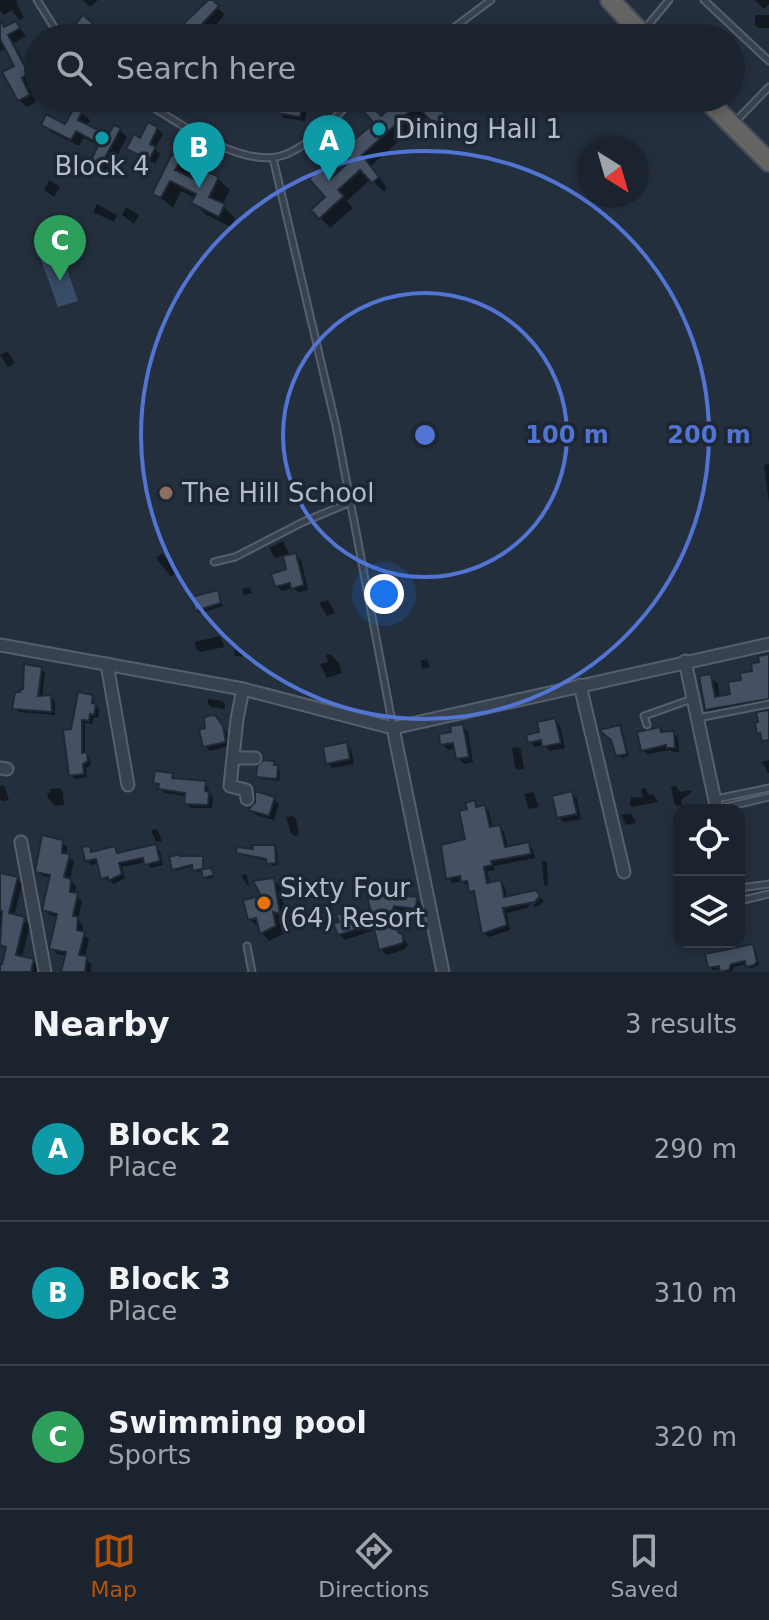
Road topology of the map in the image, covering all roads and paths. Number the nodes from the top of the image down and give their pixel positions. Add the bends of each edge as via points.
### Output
1 (37, 0) edge
2 (491, 0) edge
3 (610, 0) edge
4 (669, 0) edge
5 (704, 0) edge
6 (52, 24) edge
7 (459, 24) edge
8 (632, 24) edge
9 (652, 24) edge
10 (730, 24) edge
11 (745, 38) edge
12 (769, 61) edge
13 (769, 87) edge
14 (162, 112) edge
15 (339, 112) edge
16 (719, 112) edge
17 (745, 112) edge
18 (745, 112) edge
19 (732, 125) junction
20 (273, 158) junction
21 (769, 162) edge
22 (351, 502) junction
23 (214, 562) dead end
24 (769, 644) edge
25 (0, 645) edge
26 (685, 661) junction
27 (107, 664) junction
28 (580, 685) junction
29 (243, 689) junction
30 (693, 698) junction
31 (769, 704) edge
32 (697, 718) junction
33 (647, 725) dead end
34 (393, 728) junction
35 (234, 758) junction
36 (255, 758) dead end
37 (128, 785) dead end
38 (769, 788) edge
39 (769, 797) edge
40 (247, 799) dead end
41 (716, 804) edge
42 (722, 804) edge
43 (728, 804) edge
44 (21, 842) dead end
45 (624, 872) dead end
46 (769, 884) edge
47 (745, 887) edge
48 (769, 894) edge
49 (745, 900) edge
50 (247, 946) dead end
51 (45, 972) edge
52 (252, 972) edge
53 (443, 972) edge

1 - 6 lane
2 - 7 lane
3 - 8 highway
4 - 9 lane
5 - 10 lane
11 - 12 lane
13 - 17 lane
14 - 20 lane via 244,156
15 - 20 lane via 309,140
16 - 19 highway
18 - 19 lane
19 - 21 highway
20 - 22 lane
22 - 23 lane
22 - 34 lane
24 - 26 street
25 - 27 street
26 - 28 street
26 - 30 street
27 - 29 street
27 - 37 street
28 - 34 street
28 - 45 street
29 - 34 street
29 - 35 street
30 - 32 street
30 - 33 lane via 644,716
31 - 32 lane
32 - 41 street
34 - 53 street
35 - 36 street
35 - 40 street via 230,786 246,790
38 - 42 lane
39 - 43 lane
44 - 51 street
46 - 47 lane
48 - 49 lane
50 - 52 lane

